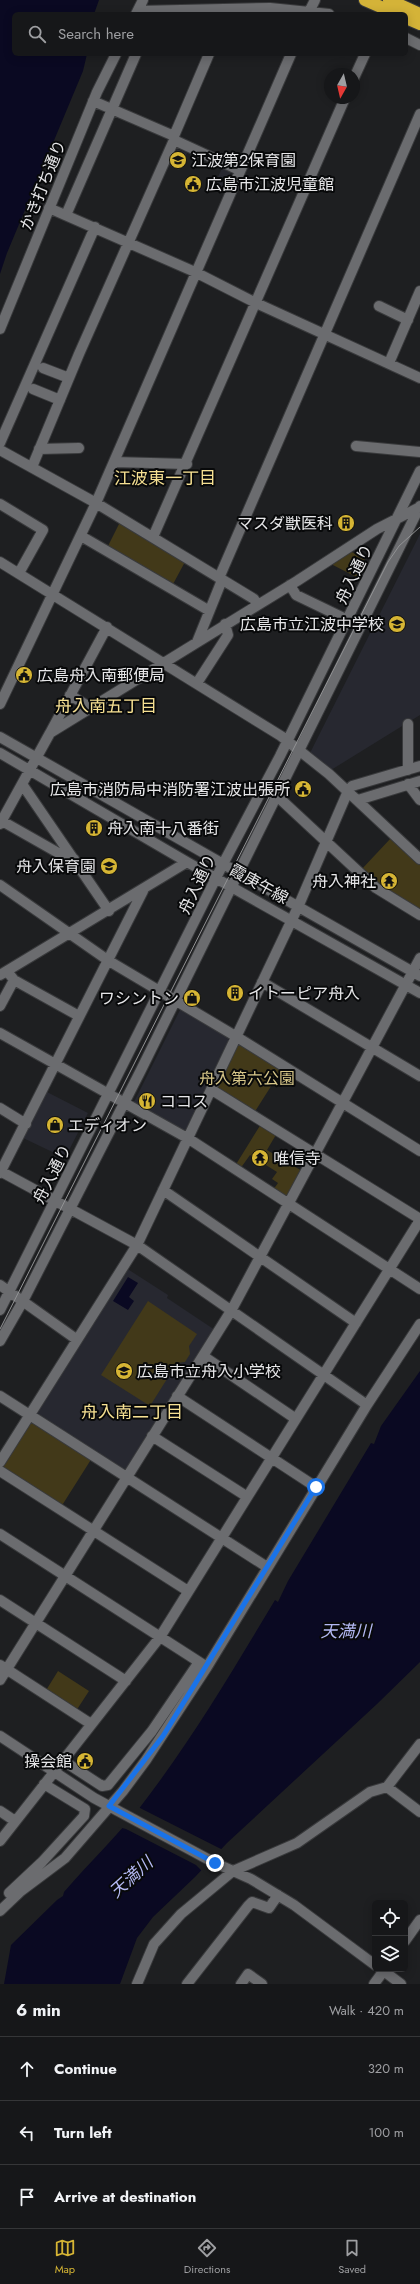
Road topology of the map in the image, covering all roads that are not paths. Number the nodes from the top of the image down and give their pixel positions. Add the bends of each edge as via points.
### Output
1 (143, 0) edge
2 (315, 0) edge
3 (364, 0) edge
4 (389, 0) edge
5 (228, 11) edge
6 (137, 12) edge
7 (190, 12) edge
8 (309, 12) edge
9 (392, 12) edge
10 (420, 14) edge
11 (408, 19) edge
12 (420, 24) edge
13 (408, 39) edge
14 (420, 45) edge
15 (115, 56) edge
16 (135, 56) edge
17 (208, 56) edge
18 (289, 56) edge
19 (364, 56) edge
20 (359, 68) edge
21 (93, 102) junction
22 (343, 104) edge
23 (112, 109) junction
24 (420, 114) edge
25 (174, 138) junction
26 (239, 170) junction
27 (50, 208) junction
28 (66, 215) junction
29 (95, 227) junction
30 (129, 242) junction
31 (195, 272) junction
32 (420, 291) edge
33 (256, 303) junction
34 (379, 306) dead end
35 (408, 320) junction
36 (0, 329) edge
37 (324, 334) junction
38 (389, 363) junction
39 (43, 368) dead end
40 (69, 378) junction
41 (420, 378) edge
42 (33, 389) dead end
43 (60, 400) junction
44 (0, 443) edge
45 (356, 446) dead end
46 (79, 448) dead end
47 (39, 449) junction
48 (0, 450) edge
49 (420, 452) edge
50 (114, 462) junction
51 (186, 464) junction
52 (32, 467) junction
53 (420, 471) edge
54 (96, 503) junction
55 (0, 504) edge
56 (420, 507) edge
57 (398, 520) junction
58 (81, 536) junction
59 (153, 537) junction
60 (0, 562) edge
61 (19, 573) junction
62 (220, 579) junction
63 (290, 585) junction
64 (54, 594) junction
65 (257, 604) junction
66 (208, 610) junction
67 (348, 620) junction
68 (224, 624) junction
69 (361, 626) junction
70 (107, 627) junction
71 (197, 642) junction
72 (164, 662) junction
73 (197, 683) junction
74 (70, 695) junction
75 (0, 704) edge
76 (91, 708) junction
77 (408, 724) dead end
78 (50, 733) junction
79 (0, 737) edge
80 (288, 742) junction
81 (299, 751) junction
82 (0, 753) edge
83 (36, 758) junction
84 (420, 766) edge
85 (30, 770) junction
86 (408, 770) junction
87 (420, 780) edge
88 (22, 784) junction
89 (408, 784) junction
90 (348, 791) junction
91 (277, 796) junction
92 (358, 800) junction
93 (420, 800) edge
94 (1, 823) edge
95 (327, 841) junction
96 (419, 855) edge
97 (74, 859) junction
98 (188, 862) junction
99 (223, 864) junction
100 (239, 872) junction
101 (217, 878) junction
102 (0, 885) edge
103 (232, 887) junction
104 (143, 890) junction
105 (298, 907) junction
106 (109, 911) junction
107 (420, 916) edge
108 (292, 920) junction
109 (71, 934) junction
110 (420, 958) edge
111 (109, 961) junction
112 (4, 973) edge
113 (416, 974) edge
114 (14, 980) junction
115 (262, 982) junction
116 (406, 984) junction
117 (160, 992) junction
118 (420, 993) edge
119 (174, 1001) junction
120 (0, 1006) edge
121 (80, 1016) junction
122 (0, 1033) edge
123 (237, 1037) junction
124 (373, 1048) junction
125 (55, 1065) junction
126 (420, 1076) edge
127 (212, 1090) junction
128 (109, 1095) junction
129 (124, 1102) junction
130 (342, 1103) junction
131 (0, 1108) edge
132 (26, 1124) junction
133 (189, 1138) junction
134 (420, 1151) edge
135 (314, 1154) junction
136 (0, 1172) edge
137 (163, 1190) junction
138 (56, 1200) junction
139 (288, 1203) junction
140 (71, 1208) junction
141 (420, 1220) edge
142 (136, 1245) junction
143 (260, 1257) junction
144 (390, 1270) junction
145 (0, 1285) edge
146 (420, 1289) edge
147 (10, 1292) junction
148 (23, 1301) junction
149 (0, 1310) edge
150 (231, 1311) junction
151 (356, 1323) junction
152 (420, 1324) edge
153 (76, 1339) junction
154 (0, 1341) edge
155 (203, 1356) junction
156 (323, 1376) junction
157 (0, 1396) edge
158 (177, 1396) junction
159 (367, 1405) junction
160 (28, 1415) junction
161 (296, 1419) junction
162 (152, 1436) junction
163 (272, 1458) junction
164 (0, 1462) edge
165 (0, 1472) edge
166 (126, 1477) junction
167 (316, 1487) junction
168 (246, 1496) junction
169 (92, 1531) junction
170 (0, 1534) edge
171 (221, 1538) junction
172 (267, 1567) junction
173 (65, 1575) junction
174 (188, 1591) junction
175 (0, 1600) edge
176 (35, 1623) junction
177 (160, 1637) junction
178 (203, 1664) junction
179 (3, 1667) edge
180 (0, 1680) edge
181 (126, 1681) junction
182 (91, 1724) junction
183 (0, 1736) edge
184 (420, 1744) edge
185 (62, 1760) junction
186 (54, 1771) junction
187 (44, 1784) junction
188 (387, 1787) junction
189 (109, 1806) junction
190 (0, 1811) edge
191 (420, 1812) edge
192 (15, 1821) junction
193 (0, 1841) edge
194 (233, 1871) junction
195 (278, 1895) junction
196 (1, 1900) edge
197 (0, 1911) edge
198 (420, 1920) edge
199 (408, 1937) edge
200 (372, 1962) edge
201 (379, 1972) edge
202 (386, 1972) edge
203 (137, 1984) edge
204 (187, 1984) edge
205 (241, 1984) edge
206 (262, 1984) edge
207 (374, 1984) edge
208 (401, 1984) edge

1 - 6 street
2 - 8 street
3 - 9 highway
4 - 10 highway
5 - 7 street
5 - 8 street
11 - 12 highway
13 - 14 street
15 - 21 street, かき打ち通り
16 - 23 street
17 - 25 street
18 - 26 street
19 - 20 street
21 - 23 street
21 - 27 street, かき打ち通り
22 - 33 street
23 - 25 street
23 - 28 street
24 - 37 street
25 - 26 street
25 - 30 street
26 - 31 street
27 - 28 street
27 - 36 street, かき打ち通り
28 - 29 street
29 - 30 street
29 - 44 street
30 - 31 street
30 - 40 street
31 - 33 street
31 - 50 street
32 - 35 street
33 - 37 street
33 - 51 street
34 - 35 street
35 - 38 street
37 - 38 street
37 - 62 street
38 - 41 street
39 - 40 street
40 - 43 street
42 - 43 street
43 - 47 street
45 - 49 street
46 - 47 street
47 - 52 street
48 - 52 street
50 - 51 street
50 - 54 street
51 - 59 street
52 - 54 street
53 - 57 street, 舟入通り
54 - 58 street
54 - 59 street
55 - 61 street via 43,530
56 - 57 street
56 - 69 street, 舟入通り
57 - 63 street via 378,529
57 - 67 street, 舟入通り
58 - 64 street
58 - 66 street
59 - 62 street
60 - 61 street
61 - 64 street
62 - 65 street via 254,599
62 - 66 street
63 - 65 street
63 - 67 street via 296,595
64 - 70 street
64 - 75 street
65 - 68 street
66 - 71 street
67 - 69 street
67 - 80 street, 舟入通り
68 - 71 street
68 - 73 street via 228,635
69 - 81 street, 舟入通り
70 - 72 street
70 - 74 street
71 - 72 street
72 - 73 street
72 - 76 street
73 - 80 street
74 - 76 street
74 - 78 street
76 - 78 street
77 - 86 street
78 - 83 street
79 - 83 street
80 - 81 street
80 - 99 street, 舟入通り
81 - 90 street
81 - 91 street, 舟入通り
82 - 85 street, 霞庚午線
83 - 85 street
83 - 99 street
84 - 86 street
85 - 88 street
85 - 98 street, 霞庚午線
86 - 90 street via 352,786
87 - 89 street
88 - 94 street
88 - 97 street
89 - 92 street
89 - 93 street
90 - 92 street
90 - 95 street
91 - 95 street
91 - 100 street, 舟入通り
92 - 96 street
94 - 97 street via 68,859
95 - 105 street
95 - 107 street via 376,888
97 - 106 street
98 - 101 street, 霞庚午線
98 - 104 street
99 - 100 street
99 - 101 street, 舟入通り
100 - 103 street, 舟入通り
100 - 105 street
101 - 103 street, 霞庚午線
101 - 117 street, 舟入通り
102 - 109 street
103 - 108 street, 霞庚午線
103 - 119 street, 舟入通り
104 - 106 street
104 - 111 street
105 - 108 street
105 - 113 street
106 - 109 street
108 - 115 street
108 - 116 street, 霞庚午線
109 - 111 street
109 - 112 street
110 - 113 street
111 - 117 street
111 - 121 street
112 - 114 street
113 - 116 street
114 - 120 street
114 - 121 street
115 - 123 street
115 - 124 street
116 - 118 street, 霞庚午線
116 - 124 street
117 - 119 street
117 - 128 street, 舟入通り
119 - 123 street
119 - 129 street, 舟入通り
121 - 125 street
122 - 125 street
123 - 127 street
123 - 130 street
124 - 126 street
124 - 130 street
125 - 128 street
125 - 132 street
127 - 133 street
127 - 135 street
128 - 129 street
128 - 138 street, 舟入通り
129 - 133 street
129 - 140 street, 舟入通り
130 - 134 street
130 - 135 street
131 - 132 street
132 - 136 street
133 - 137 street
133 - 139 street
135 - 139 street
135 - 141 street
136 - 138 street
137 - 142 street
137 - 143 street
138 - 140 street
138 - 147 street, 舟入通り
139 - 143 street
139 - 144 street
140 - 142 street
140 - 148 street, 舟入通り
141 - 144 street
142 - 150 street
142 - 153 street
143 - 150 street
143 - 151 street
144 - 146 street
144 - 151 street
145 - 147 street
147 - 148 street
147 - 149 street, 舟入通り
148 - 153 street
148 - 154 street, 舟入通り
150 - 155 street
150 - 156 street
151 - 156 street
152 - 159 street
153 - 160 street
155 - 158 street
155 - 161 street
156 - 159 street
156 - 161 street
157 - 160 street
158 - 162 street
158 - 163 street
159 - 167 street
160 - 164 street
160 - 166 street
161 - 163 street
162 - 166 street
162 - 168 street
163 - 167 street
163 - 168 street
165 - 169 street
166 - 169 street
166 - 171 street
167 - 172 street
168 - 171 street
169 - 173 street
169 - 174 street
170 - 173 street
171 - 172 street
171 - 174 street
172 - 178 street
173 - 176 street
173 - 177 street
174 - 177 street
175 - 176 street
176 - 179 street
176 - 181 street
177 - 178 street
177 - 181 street
178 - 185 street via 108,1785 102,1786
178 - 189 street via 163,1736
179 - 180 street
179 - 182 street
181 - 182 street
182 - 185 street
183 - 186 street
184 - 188 street
185 - 186 street
186 - 187 street
186 - 189 street
187 - 192 street
187 - 196 street via 85,1809 84,1816 46,1858
188 - 191 street
188 - 194 street via 370,1792 297,1843
189 - 194 street
189 - 197 street via 65,1858 21,1891
190 - 192 street
192 - 193 street
194 - 195 street
194 - 203 street via 180,1914 154,1944
195 - 200 street
195 - 204 street via 269,1908 252,1902
198 - 199 street
201 - 207 street
202 - 208 street
205 - 206 street via 248,1974

